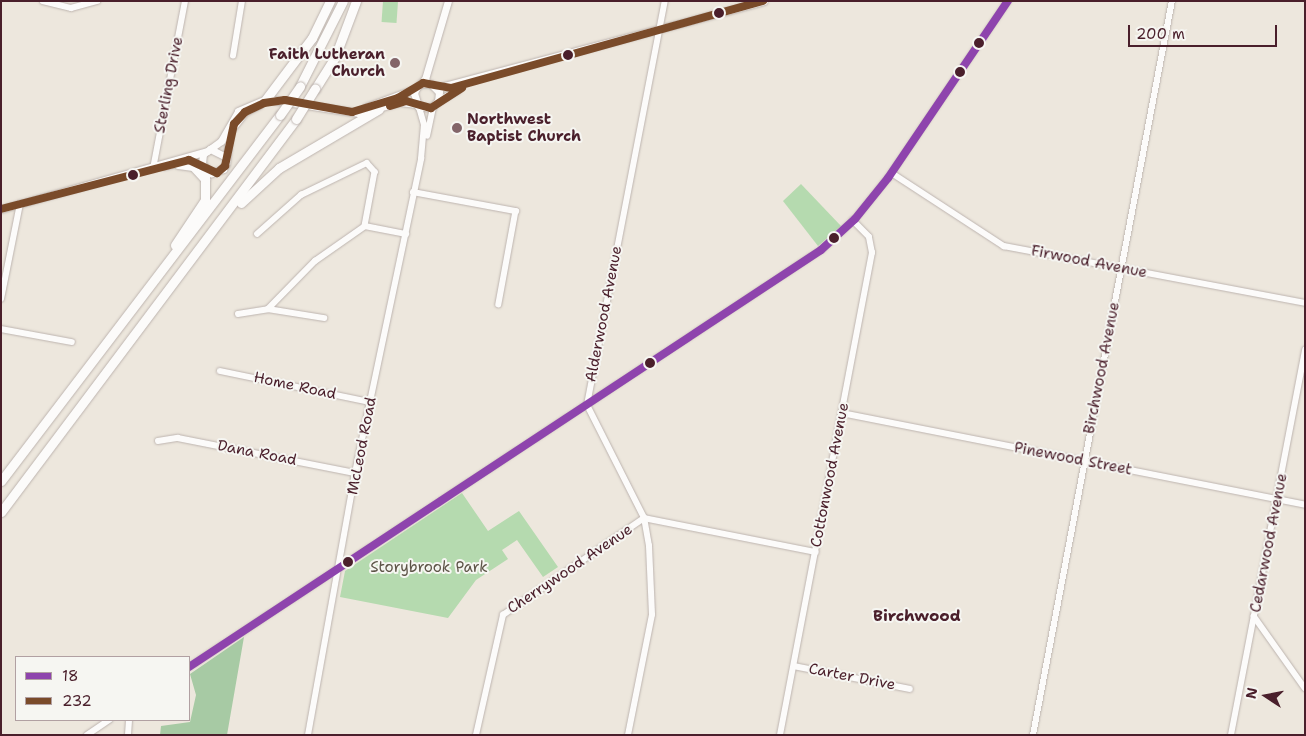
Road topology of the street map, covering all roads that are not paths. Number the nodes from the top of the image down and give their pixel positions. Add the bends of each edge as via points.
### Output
1 (43, 1) edge
2 (97, 1) edge
3 (185, 1) edge
4 (242, 1) edge
5 (330, 1) edge
6 (343, 1) edge
7 (356, 1) edge
8 (448, 1) edge
9 (665, 1) edge
10 (764, 1) edge
11 (1008, 1) edge
12 (1172, 1) edge
13 (660, 30) junction
14 (233, 56) dead end
15 (432, 58) junction
16 (471, 81) junction
17 (418, 87) junction
18 (436, 87) junction
19 (266, 99) junction
20 (285, 100) junction
21 (436, 104) junction
22 (418, 106) junction
23 (379, 109) junction
24 (352, 112) junction
25 (209, 150) junction
26 (226, 157) junction
27 (421, 159) junction
28 (178, 164) junction
29 (156, 168) junction
30 (204, 168) junction
31 (892, 172) junction
32 (207, 183) junction
33 (414, 192) junction
34 (20, 204) junction
35 (1, 209) edge
36 (853, 221) junction
37 (365, 226) junction
38 (257, 234) dead end
39 (406, 234) junction
40 (192, 260) junction
41 (1121, 268) junction
42 (1, 299) edge
43 (1305, 303) edge
44 (499, 304) dead end
45 (268, 309) junction
46 (238, 314) dead end
47 (324, 318) dead end
48 (122, 321) junction
49 (1, 329) edge
50 (72, 342) dead end
51 (1305, 350) edge
52 (220, 371) dead end
53 (370, 402) junction
54 (586, 405) junction
55 (842, 413) junction
56 (158, 441) dead end
57 (1084, 462) junction
58 (355, 473) junction
59 (1, 480) edge
60 (1278, 500) junction
61 (1305, 505) edge
62 (1, 513) edge
63 (644, 518) junction
64 (816, 552) junction
65 (340, 568) junction
66 (1254, 616) junction
67 (190, 666) edge
68 (794, 666) junction
69 (1305, 688) edge
70 (910, 689) dead end
71 (107, 721) edge
72 (129, 721) edge
73 (86, 735) edge
74 (128, 735) edge
75 (308, 735) edge
76 (476, 735) edge
77 (628, 735) edge
78 (780, 735) edge
79 (1033, 735) edge
80 (1231, 735) edge

1 - 2 street via 71,8
3 - 29 street, Sterling Drive
4 - 14 street
5 - 19 highway via 312,38
6 - 48 highway, bridge via 300,86 280,115
7 - 40 highway, bridge via 335,57 315,90
8 - 15 main road
9 - 13 street, Alderwood Avenue
10 - 13 main road
11 - 31 street
12 - 41 street, Birchwood Avenue
13 - 16 main road
13 - 54 street, Alderwood Avenue
15 - 17 main road
15 - 18 main road
16 - 18 main road
16 - 21 main road
17 - 18 main road
17 - 22 main road
17 - 24 main road
18 - 21 main road
19 - 20 main road
19 - 25 main road via 238,111 221,141
20 - 24 main road
20 - 26 main road via 258,105 239,117 228,138
21 - 22 main road
21 - 27 street, McLeod Road
22 - 23 main road via 406,101
22 - 27 street, McLeod Road via 424,125
23 - 24 main road
23 - 40 highway via 279,168 230,215
25 - 26 main road
25 - 29 main road
25 - 30 main road
26 - 30 main road via 221,171
27 - 33 street, McLeod Road
28 - 29 main road
28 - 30 main road via 190,160
28 - 32 highway via 196,169
29 - 34 main road
30 - 32 highway
31 - 36 street
31 - 41 street, Firwood Avenue via 1004,246
32 - 48 highway via 202,204
33 - 39 street, McLeod Road
33 - 44 street via 516,211
34 - 35 main road
34 - 42 street
36 - 54 street via 807,261
36 - 55 street, Cottonwood Avenue via 869,237 872,253
37 - 38 street via 375,172 367,163 302,195
37 - 39 street
37 - 45 street via 315,261
39 - 53 street, McLeod Road
40 - 62 highway
41 - 43 street, Firwood Avenue
41 - 57 street, Birchwood Avenue
45 - 46 street
45 - 47 street
48 - 59 highway
49 - 50 street
51 - 60 street, Cedarwood Avenue
52 - 53 street, Home Road
53 - 58 street, McLeod Road
54 - 63 street
54 - 65 street
55 - 57 street, Pinewood Street
55 - 64 street, Cottonwood Avenue
56 - 58 street, Dana Road via 178,438
57 - 60 street, Pinewood Street
57 - 79 street, Birchwood Avenue
58 - 65 street, McLeod Road
60 - 61 street, Pinewood Street
60 - 66 street, Cedarwood Avenue
63 - 64 street, Cherrywood Avenue
63 - 76 street, Cherrywood Avenue via 503,615
63 - 77 street via 653,580 652,615
64 - 68 street, Cottonwood Avenue
65 - 67 street
65 - 75 street, McLeod Road
66 - 69 street
66 - 80 street, Cedarwood Avenue
68 - 70 street, Carter Drive
68 - 78 street, Cottonwood Avenue
71 - 73 street
72 - 74 street

